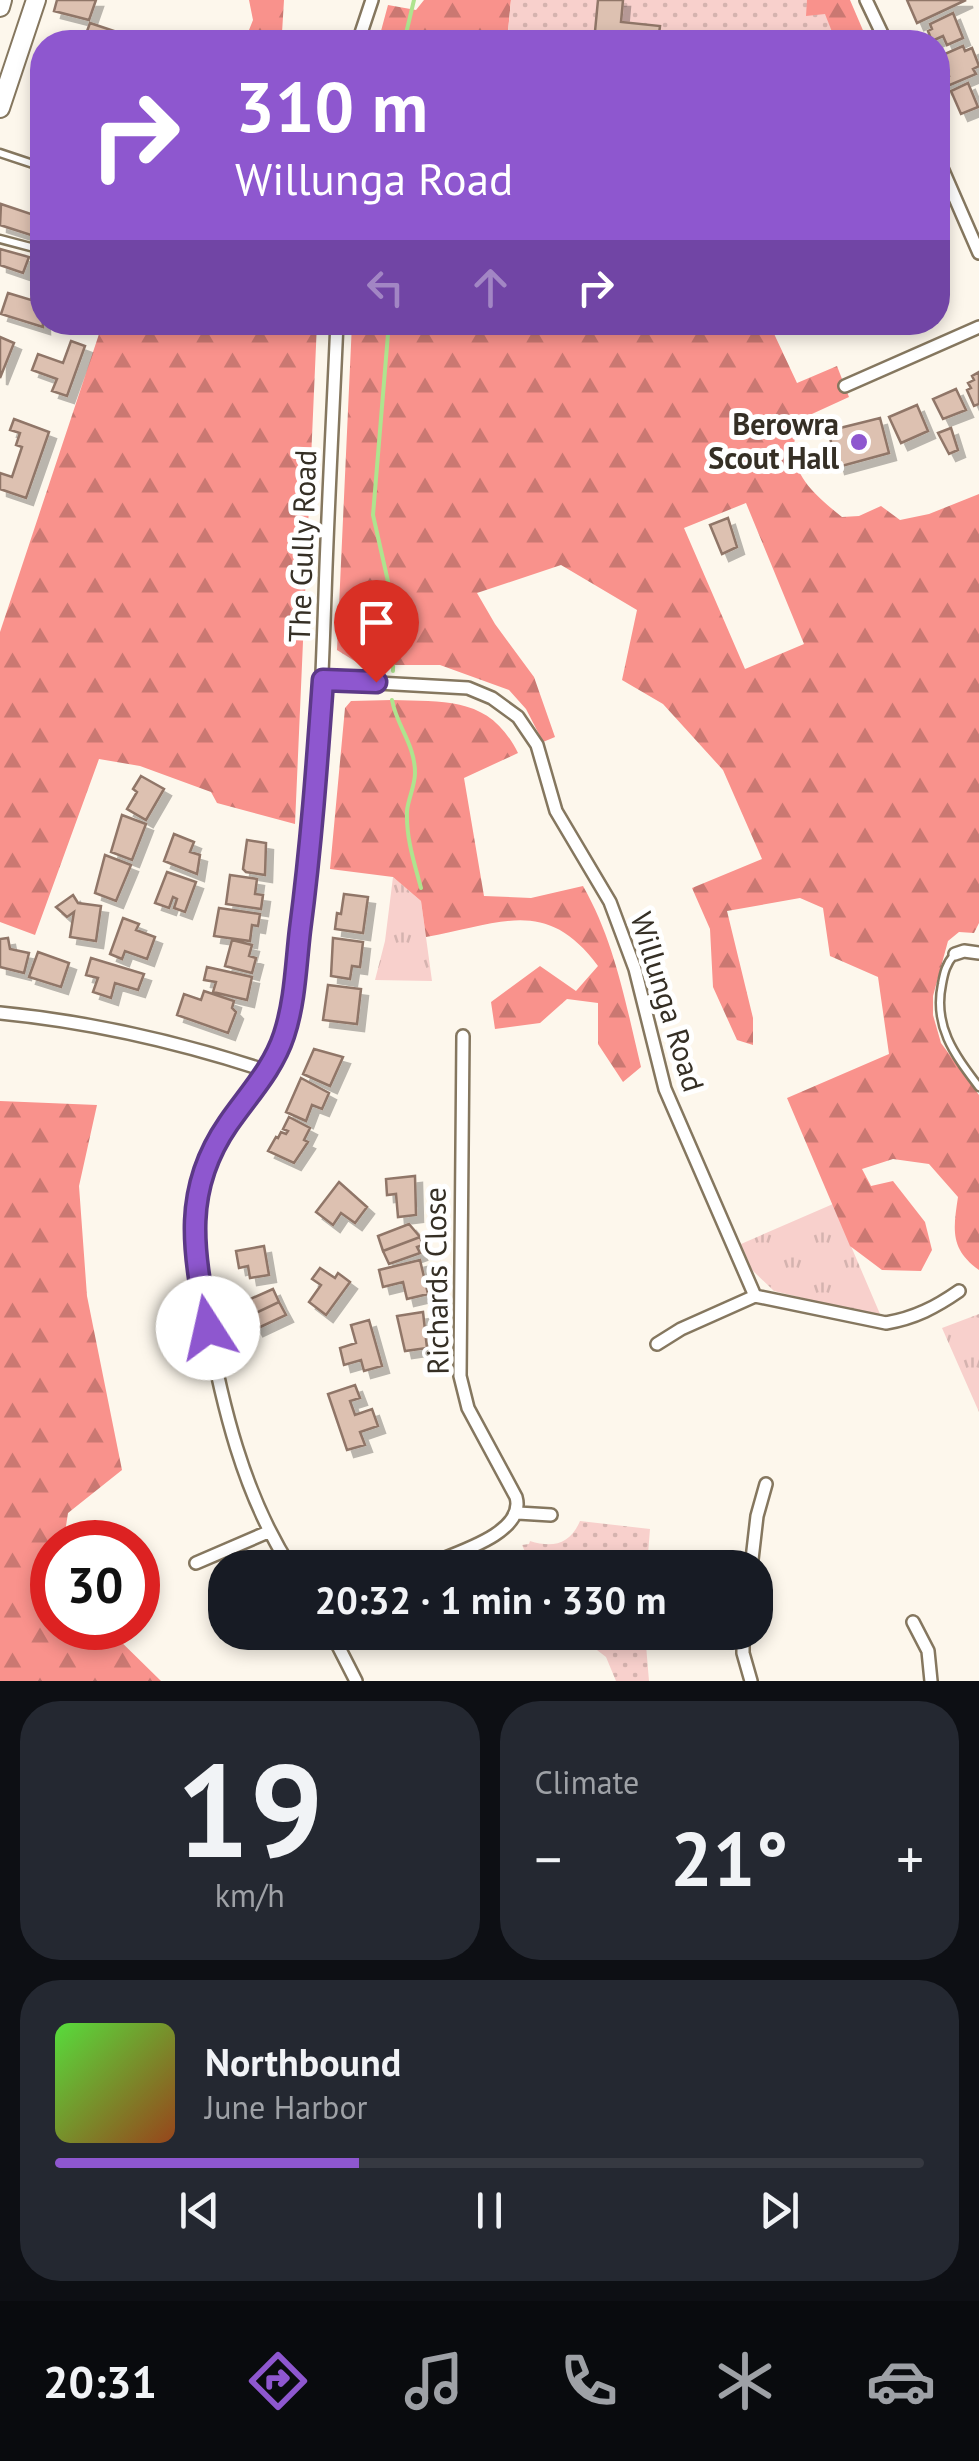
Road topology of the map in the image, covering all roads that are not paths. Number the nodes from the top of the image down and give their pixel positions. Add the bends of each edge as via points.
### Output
1 (36, 0) edge
2 (372, 0) edge
3 (866, 0) edge
4 (362, 30) edge
5 (880, 30) edge
6 (0, 108) edge
7 (0, 153) edge
8 (30, 163) edge
9 (950, 187) edge
10 (0, 239) edge
11 (30, 247) edge
12 (979, 253) edge
13 (979, 328) edge
14 (336, 335) edge
15 (844, 386) dead end
16 (323, 680) junction
17 (979, 953) edge
18 (955, 954) joint
19 (0, 1013) edge
20 (464, 1036) dead end
21 (268, 1071) junction
22 (979, 1087) edge
23 (959, 1291) dead end
24 (754, 1296) junction
25 (657, 1344) dead end
26 (766, 1484) dead end
27 (518, 1513) junction
28 (551, 1515) dead end
29 (268, 1532) junction
30 (279, 1550) edge
31 (460, 1550) edge
32 (752, 1550) edge
33 (196, 1563) dead end
34 (913, 1622) dead end
35 (341, 1650) edge
36 (742, 1650) edge
37 (356, 1681) edge
38 (751, 1681) edge
39 (931, 1681) edge

1 - 6 main road
2 - 4 street
3 - 5 street
7 - 8 lane
9 - 12 street
10 - 11 lane
13 - 15 street
14 - 16 street, The Gully Road
16 - 21 street, The Gully Road via 292,996
16 - 24 street, Willunga Road via 468,688 518,717 536,745 556,812 610,902 665,1088
17 - 18 street
18 - 22 lane via 940,993 942,1028
19 - 21 street via 148,1035
20 - 27 street, Richards Close via 460,1376 468,1408 516,1497
21 - 29 street, The Gully Road via 211,1151 194,1215 220,1389
23 - 24 street via 907,1320 886,1323
24 - 25 street
26 - 32 street
27 - 28 street
27 - 31 street via 500,1532
29 - 30 street, The Gully Road
29 - 33 street
34 - 39 street via 928,1650
35 - 37 street
36 - 38 street

